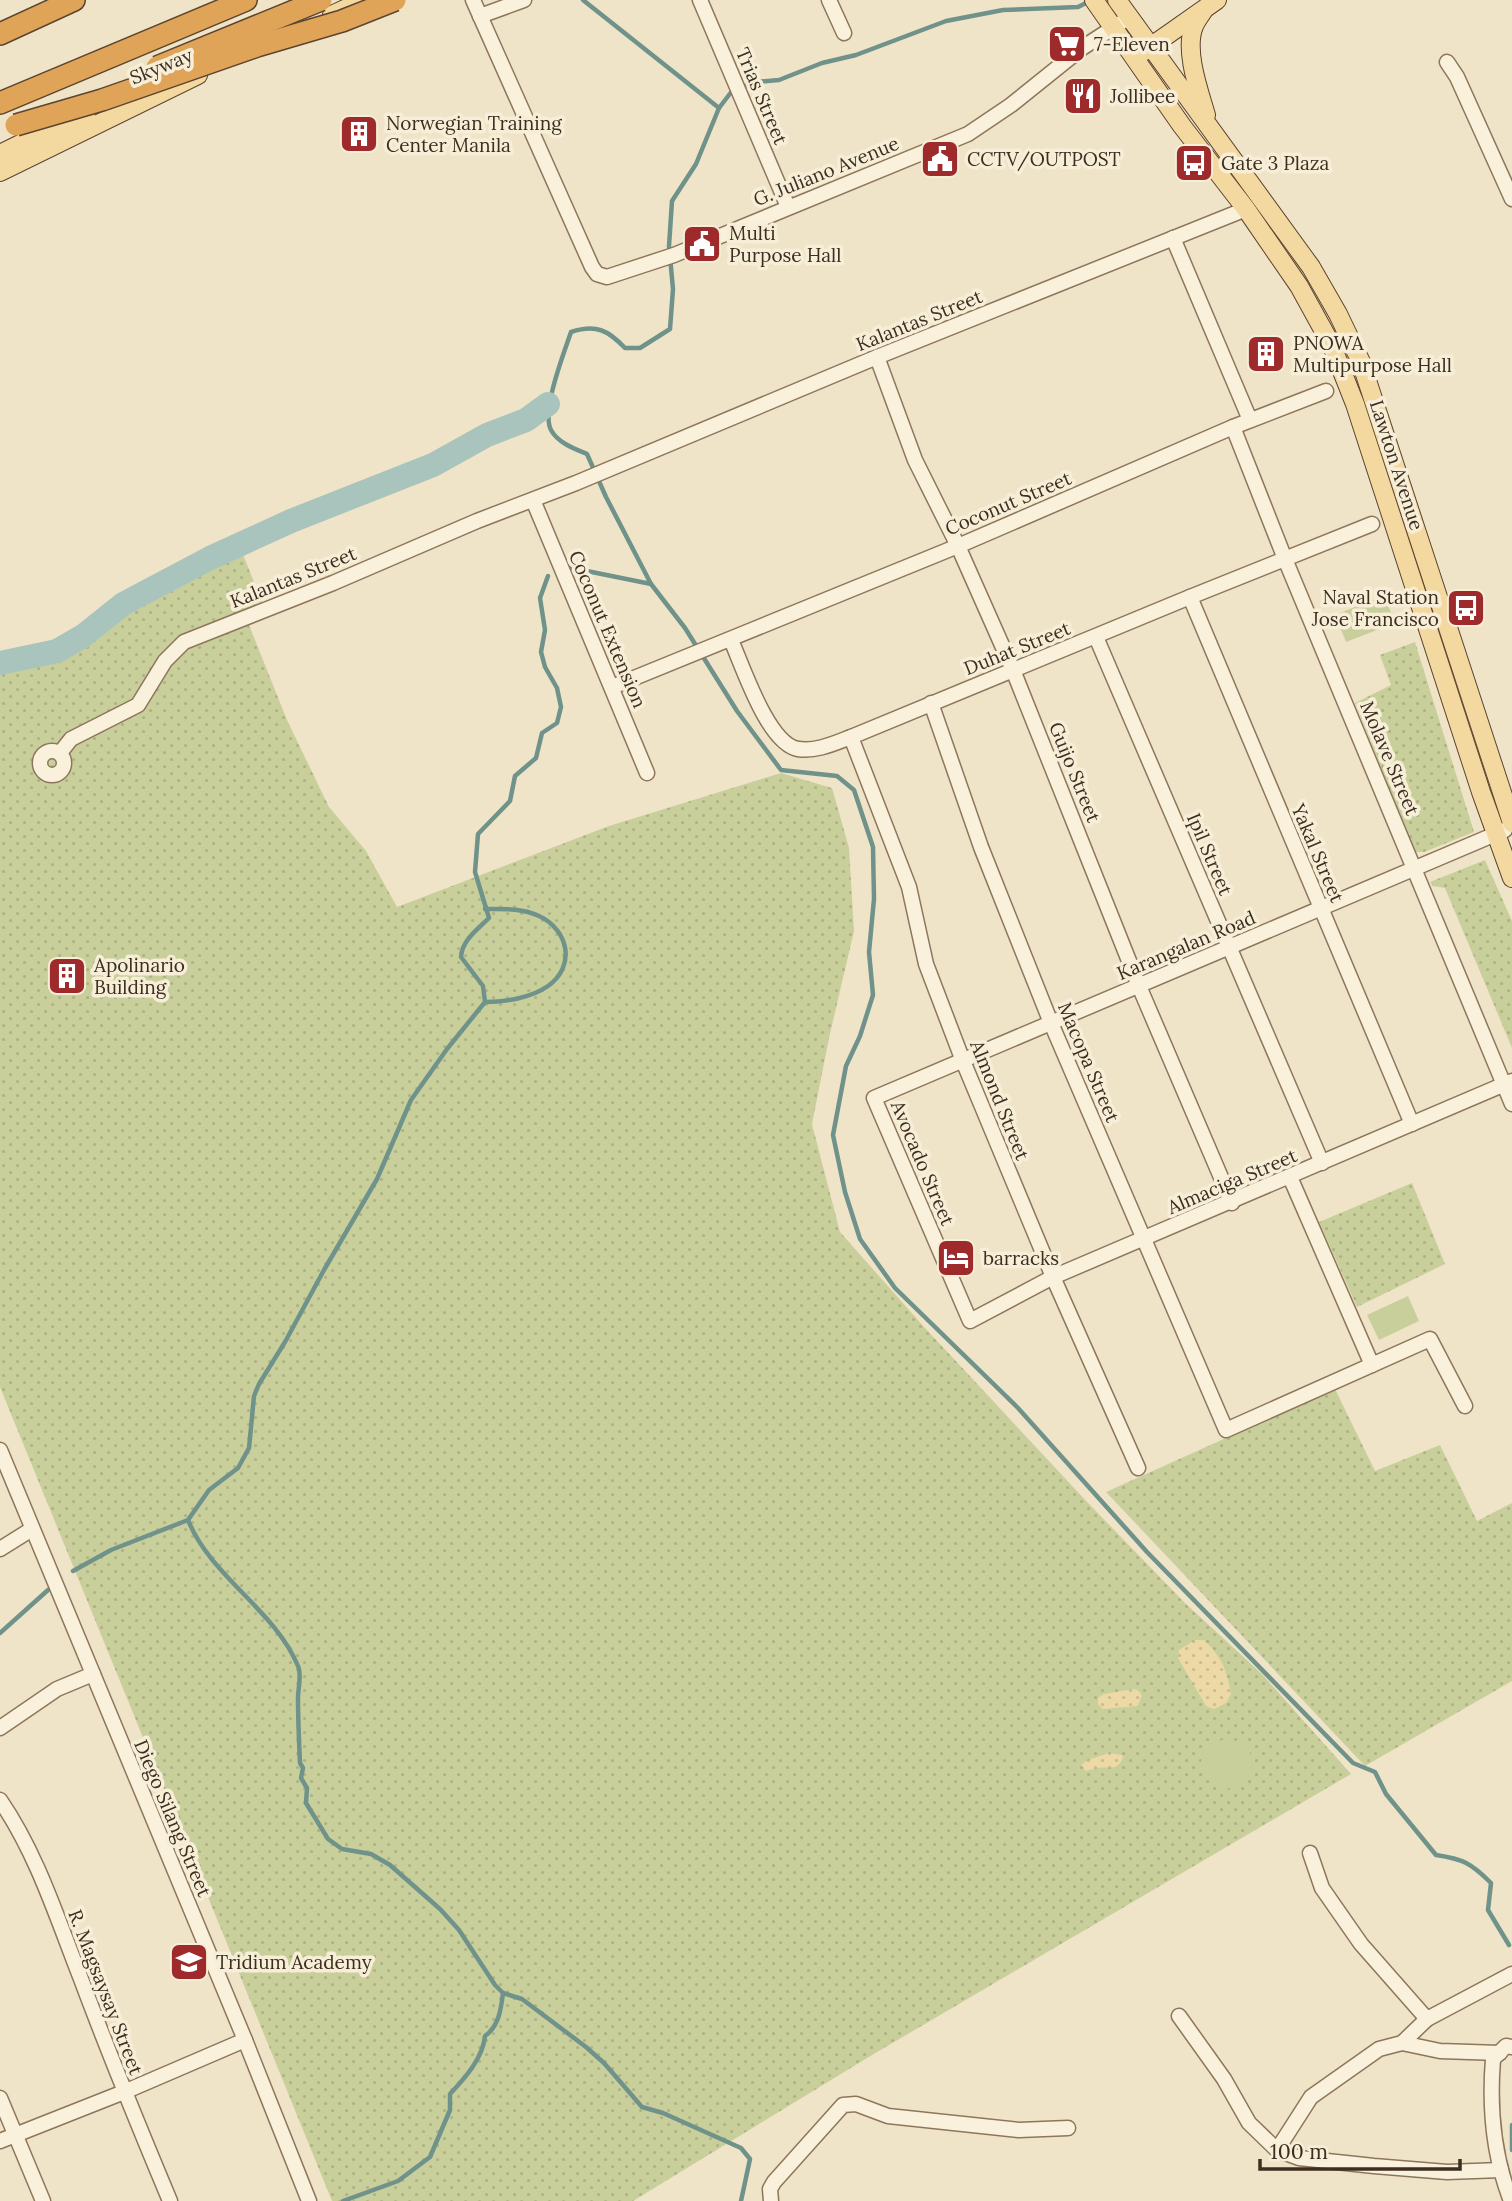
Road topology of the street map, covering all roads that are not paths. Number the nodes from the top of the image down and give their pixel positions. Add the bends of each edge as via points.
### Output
1 (74, 0) edge
2 (246, 0) edge
3 (321, 0) edge
4 (364, 0) edge
5 (395, 0) edge
6 (473, 0) edge
7 (524, 0) edge
8 (700, 0) edge
9 (830, 0) edge
10 (1098, 6) edge
11 (1210, 6) edge
12 (1122, 7) edge
13 (480, 16) junction
14 (1113, 27) junction
15 (844, 33) dead end
16 (0, 34) edge
17 (1151, 46) junction
18 (1134, 58) junction
19 (1447, 62) dead end
20 (0, 103) edge
21 (8, 128) edge
22 (1210, 128) junction
23 (49, 139) junction
24 (0, 153) edge
25 (0, 172) edge
26 (1512, 199) edge
27 (788, 207) junction
28 (1246, 209) junction
29 (1173, 238) junction
30 (877, 357) junction
31 (1326, 391) dead end
32 (1251, 420) junction
33 (1233, 428) junction
34 (533, 500) junction
35 (1372, 524) dead end
36 (958, 546) junction
37 (1285, 559) junction
38 (1190, 597) junction
39 (1096, 637) junction
40 (731, 640) junction
41 (1013, 670) junction
42 (612, 687) junction
43 (931, 703) junction
44 (851, 737) junction
45 (60, 754) dead end
46 (647, 773) dead end
47 (1506, 828) edge
48 (1415, 868) junction
49 (1512, 878) edge
50 (1321, 909) junction
51 (1230, 948) junction
52 (1139, 986) junction
53 (1051, 1023) junction
54 (963, 1061) junction
55 (1508, 1083) edge
56 (874, 1098) joint
57 (1512, 1104) edge
58 (1412, 1124) junction
59 (1322, 1163) junction
60 (1290, 1177) junction
61 (1231, 1203) junction
62 (1143, 1240) junction
63 (1053, 1277) junction
64 (970, 1321) joint
65 (1372, 1365) junction
66 (1465, 1406) dead end
67 (0, 1450) edge
68 (1138, 1468) dead end
69 (32, 1529) junction
70 (0, 1549) edge
71 (93, 1674) junction
72 (0, 1728) edge
73 (0, 1800) edge
74 (1310, 1853) dead end
75 (1512, 1974) edge
76 (1179, 2016) dead end
77 (1427, 2019) junction
78 (245, 2040) junction
79 (1402, 2043) junction
80 (1506, 2049) edge
81 (124, 2092) junction
82 (0, 2098) edge
83 (1068, 2128) dead end
84 (15, 2134) junction
85 (0, 2141) edge
86 (1277, 2150) junction
87 (1501, 2170) junction
88 (43, 2201) edge
89 (170, 2201) edge
90 (309, 2201) edge
91 (771, 2201) edge
92 (1510, 2201) edge

1 - 16 highway
2 - 20 highway, Skyway
3 - 21 highway, Skyway, bridge
3 - 23 main road via 132,87
4 - 23 main road via 142,102
5 - 21 highway, bridge
6 - 13 street, G. Juliano Avenue
7 - 13 street
8 - 27 street, Trias Street
9 - 15 street
10 - 14 main road, Lawton Avenue
11 - 17 main road
11 - 22 main road via 1194,27 1191,41 1196,84
12 - 14 street, G. Juliano Avenue
12 - 17 main road, Lawton Avenue
13 - 27 street, G. Juliano Avenue via 597,274 607,278 654,262
14 - 18 main road, Lawton Avenue
14 - 27 street, G. Juliano Avenue via 968,134
17 - 18 main road
17 - 22 main road, Lawton Avenue
18 - 28 main road, Lawton Avenue
19 - 26 street
22 - 47 main road, Lawton Avenue via 1311,267 1361,362
23 - 24 main road
23 - 25 main road
28 - 29 street, Kalantas Street
28 - 47 main road, Lawton Avenue via 1320,322 1356,404
29 - 30 street, Kalantas Street
29 - 32 street
30 - 34 street, Kalantas Street
30 - 36 street, Guijo Street via 915,460
31 - 32 street, Coconut Street
32 - 33 street, Coconut Street
33 - 36 street, Coconut Street
33 - 37 street, Molave Street
34 - 42 street, Coconut Extension
34 - 45 street, Kalantas Street via 184,642 165,661 138,705 71,739
35 - 37 street, Duhat Street
36 - 40 street, Coconut Street
36 - 41 street, Guijo Street
37 - 38 street, Duhat Street
37 - 48 street, Molave Street
38 - 39 street, Duhat Street
38 - 50 street, Yakal Street
39 - 41 street, Duhat Street
39 - 51 street, Ipil Street
40 - 42 street, Coconut Street
40 - 44 street, Duhat Street via 768,724 789,747 810,750
41 - 43 street, Duhat Street
41 - 52 street, Guijo Street
42 - 46 street, Coconut Extension
43 - 44 street, Duhat Street
43 - 53 street, Macopa Street
44 - 54 street, Almond Street via 909,887 926,964
47 - 48 street, Karangalan Road
47 - 49 main road, Lawton Avenue
48 - 50 street, Karangalan Road
48 - 55 street, Molave Street
50 - 51 street, Karangalan Road
50 - 58 street, Yakal Street
51 - 52 street, Karangalan Road
51 - 59 street, Ipil Street
52 - 53 street, Karangalan Road
52 - 61 street, Guijo Street
53 - 54 street, Karangalan Road
53 - 62 street, Macopa Street
54 - 56 street, Karangalan Road
54 - 63 street, Almond Street
55 - 57 street, Molave Street
55 - 58 street, Almaciga Street
56 - 64 street, Avocado Street
58 - 59 street, Almaciga Street
59 - 60 street, Almaciga Street
60 - 61 street, Almaciga Street
60 - 65 street
61 - 62 street, Almaciga Street
62 - 63 street, Almaciga Street
62 - 65 street, Macopa Street via 1226,1430
63 - 64 street, Almaciga Street
63 - 68 street, Almond Street
65 - 66 street via 1430,1339
67 - 69 street, Diego Silang Street
69 - 70 street
69 - 71 street, Diego Silang Street
71 - 72 street via 57,1689
71 - 78 street, Diego Silang Street
73 - 81 street, R. Magsaysay Street via 41,1878
74 - 77 street via 1322,1888 1361,1944
75 - 77 street
76 - 86 street via 1249,2123
77 - 79 street
78 - 81 street
78 - 90 street, Diego Silang Street
79 - 80 street via 1440,2051
79 - 86 street via 1379,2049 1311,2096
80 - 87 street via 1493,2059 1490,2099
81 - 84 street
81 - 89 street, R. Magsaysay Street
82 - 84 street
83 - 91 street via 1019,2130 897,2117 849,2103 774,2182
84 - 85 street
84 - 88 street
86 - 87 street via 1299,2158 1374,2166 1447,2172
87 - 92 street

